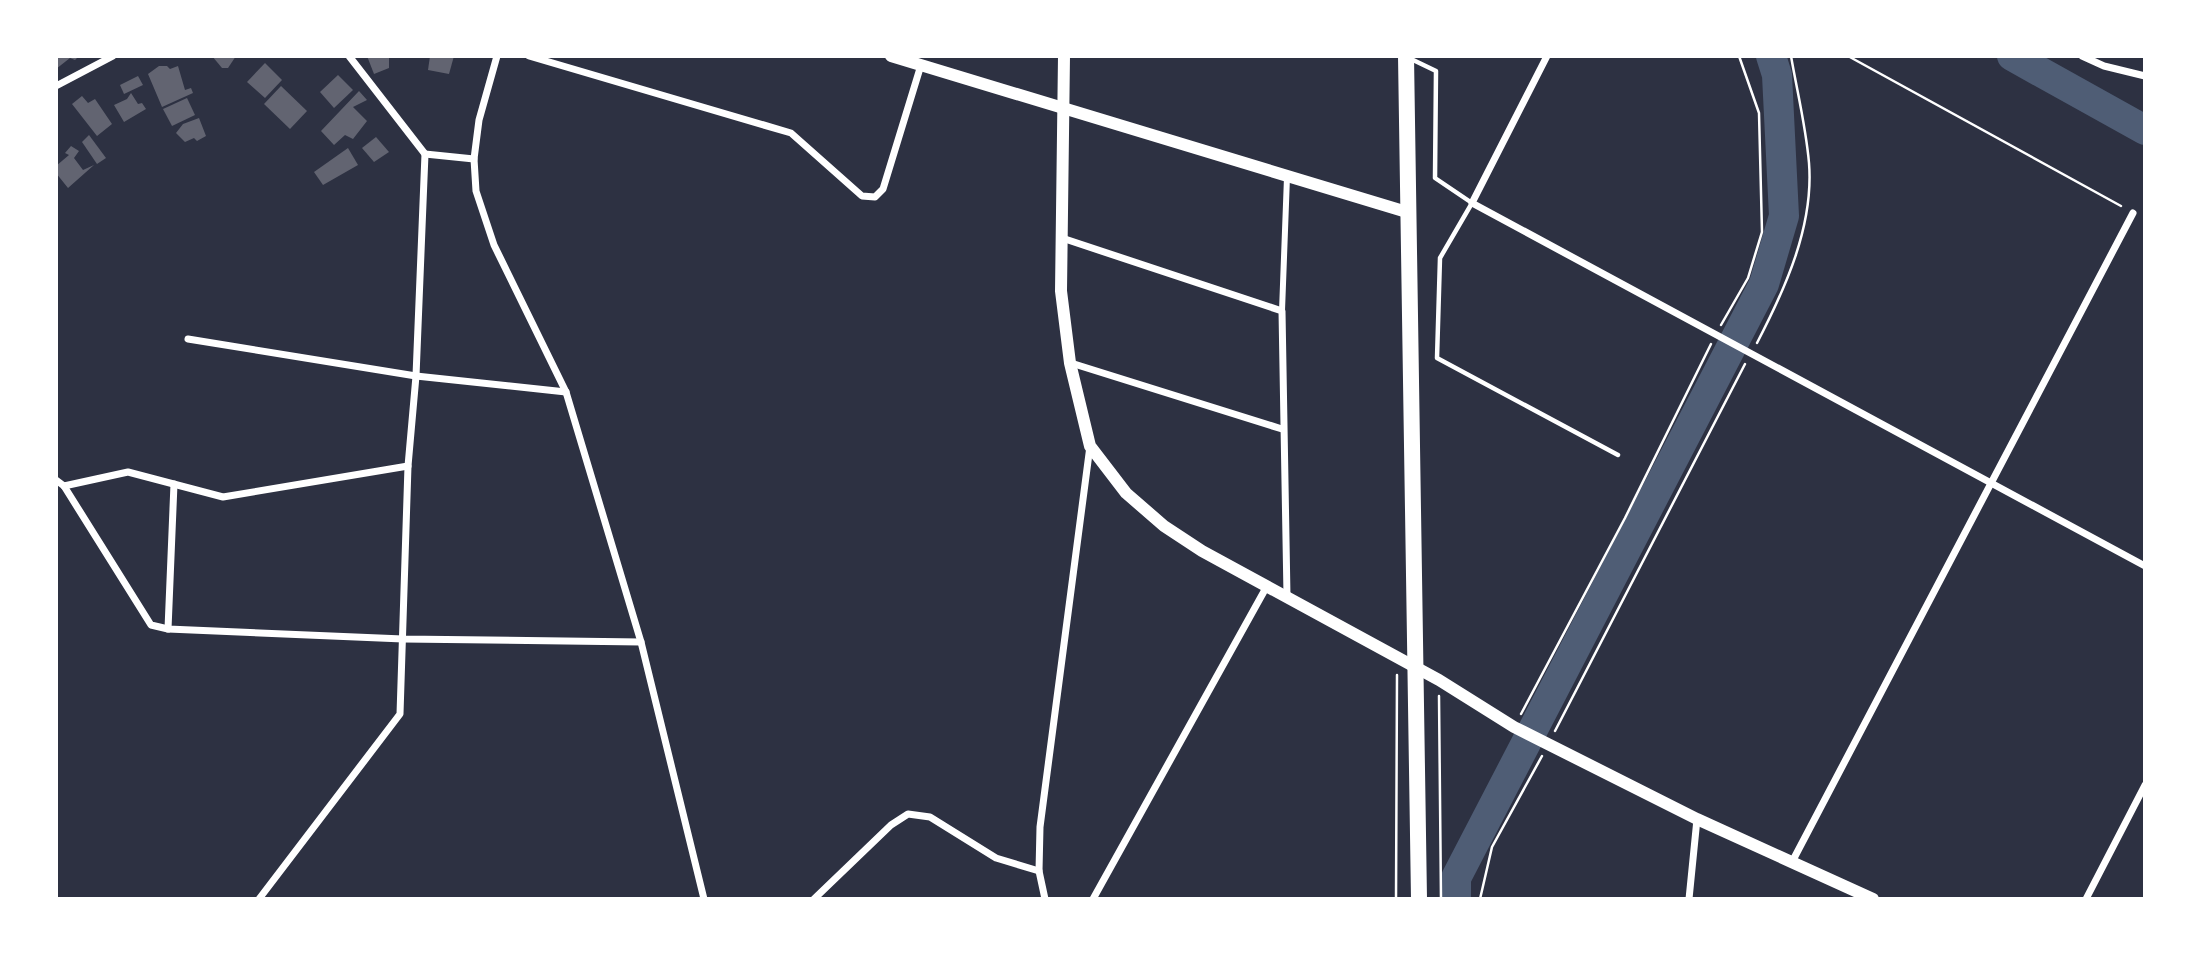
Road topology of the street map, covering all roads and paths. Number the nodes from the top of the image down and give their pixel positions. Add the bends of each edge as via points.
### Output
1 (113, 56) edge
2 (349, 56) edge
3 (497, 56) edge
4 (530, 56) edge
5 (891, 56) edge
6 (1065, 56) edge
7 (1406, 56) edge
8 (1548, 56) edge
9 (1739, 56) edge
10 (1791, 56) edge
11 (1849, 56) edge
12 (2082, 56) edge
13 (921, 65) junction
14 (2145, 76) edge
15 (56, 86) edge
16 (1061, 106) junction
17 (425, 155) junction
18 (474, 159) junction
19 (1287, 176) junction
20 (1472, 203) junction
21 (1410, 213) junction
22 (2133, 213) joint
23 (1062, 238) junction
24 (1282, 311) junction
25 (1715, 335) junction
26 (188, 339) dead end
27 (1748, 354) junction
28 (1070, 363) junction
29 (415, 376) junction
30 (566, 393) junction
31 (1282, 429) junction
32 (1090, 446) junction
33 (1618, 455) dead end
34 (408, 466) junction
35 (56, 480) edge
36 (1989, 483) junction
37 (174, 484) junction
38 (64, 486) junction
39 (2145, 566) edge
40 (1267, 585) junction
41 (1287, 596) junction
42 (168, 629) junction
43 (403, 639) junction
44 (641, 642) junction
45 (1397, 657) junction
46 (1418, 669) junction
47 (1439, 680) junction
48 (1516, 728) junction
49 (1545, 743) junction
50 (2145, 785) edge
51 (1697, 819) junction
52 (1792, 862) junction
53 (1039, 871) junction
54 (259, 899) edge
55 (704, 899) edge
56 (814, 899) edge
57 (1045, 899) edge
58 (1093, 899) edge
59 (1396, 899) edge
60 (1419, 899) edge
61 (1441, 899) edge
62 (1480, 899) edge
63 (1689, 899) edge
64 (1873, 899) edge
65 (2086, 899) edge

1 - 15 street
2 - 17 street
3 - 18 street via 479,120
4 - 13 street via 791,133 862,195 875,197 883,189
5 - 13 street
6 - 16 street
7 - 20 lane via 1436,71 1435,178
7 - 21 highway
8 - 20 street
9 - 25 path via 1759,113 1762,232 1748,278
10 - 27 path via 1809,164 1805,225 1777,304
11 - 22 path
12 - 14 street
13 - 16 street
16 - 19 street
16 - 23 street
17 - 18 street
17 - 29 street
18 - 30 street via 476,191 494,245
19 - 21 street
19 - 24 street
20 - 25 street
20 - 33 lane via 1440,258 1437,358
21 - 46 highway
22 - 36 street
23 - 24 street
23 - 28 street via 1061,291
24 - 31 street
25 - 27 street
25 - 48 path
26 - 29 street
27 - 36 street
27 - 49 path
28 - 31 street
28 - 32 street
29 - 30 street
29 - 34 street
30 - 44 street
31 - 41 street
32 - 40 street via 1126,493 1164,526
32 - 53 street via 1040,827
34 - 37 street via 223,497
34 - 43 street
35 - 38 street
36 - 39 street
36 - 52 street
37 - 38 street via 128,472
37 - 42 street
38 - 42 street via 151,625
40 - 41 street
40 - 58 street
41 - 45 street
42 - 43 street
43 - 44 street
43 - 54 street via 400,714
44 - 55 street
45 - 46 street
45 - 59 path
46 - 47 street
46 - 60 highway
47 - 48 street
47 - 61 path
48 - 49 street
49 - 51 street
49 - 62 path via 1492,847
50 - 65 street
51 - 52 street
51 - 63 street
52 - 64 street
53 - 56 street via 996,858 930,817 908,814
53 - 57 street

